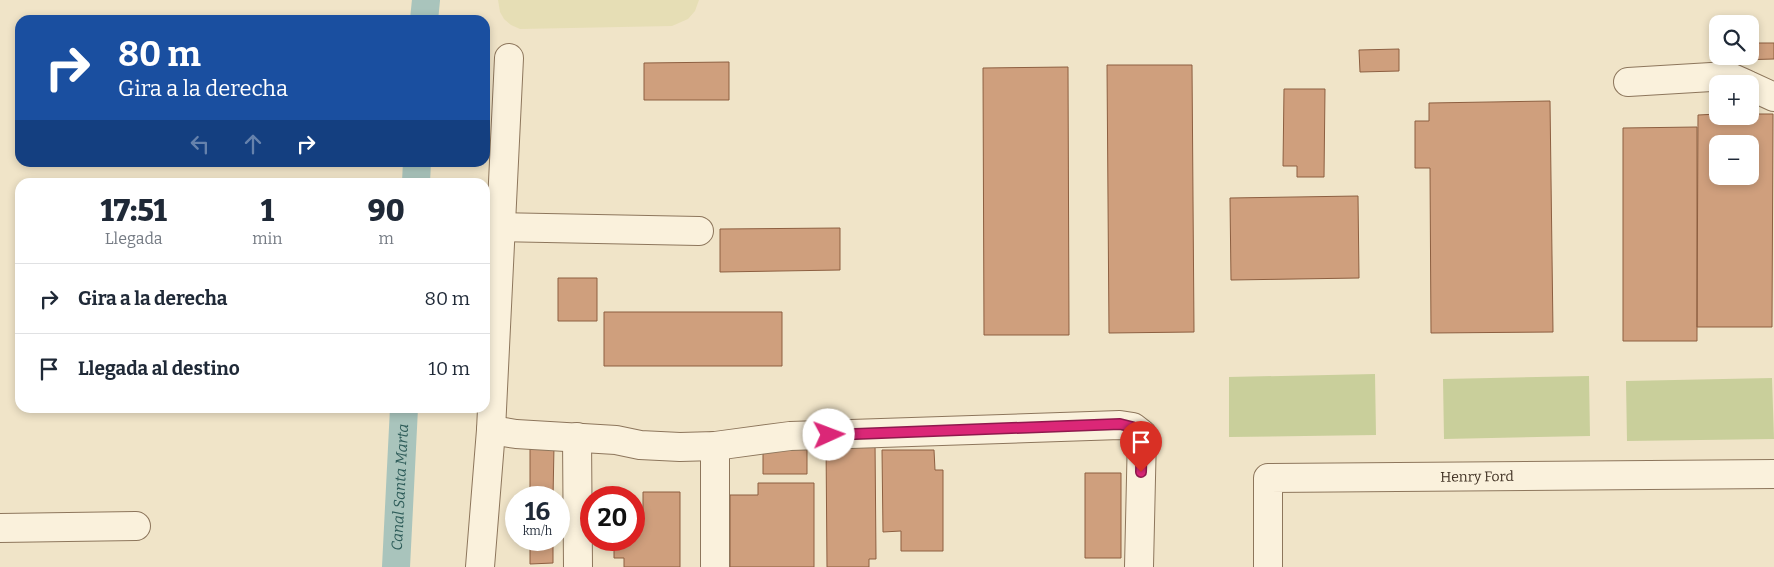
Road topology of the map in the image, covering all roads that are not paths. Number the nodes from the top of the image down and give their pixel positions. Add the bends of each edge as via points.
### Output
1 (509, 58) dead end
2 (1709, 77) edge
3 (1628, 82) dead end
4 (1759, 90) edge
5 (1774, 97) edge
6 (501, 228) junction
7 (700, 231) dead end
8 (491, 430) junction
9 (577, 437) junction
10 (715, 446) junction
11 (1774, 474) edge
12 (136, 526) dead end
13 (0, 528) edge
14 (480, 567) edge
15 (578, 567) edge
16 (714, 567) edge
17 (1139, 567) edge
18 (1268, 567) edge

1 - 6 street
2 - 3 street
4 - 5 street
6 - 7 street
6 - 8 street
8 - 9 street
8 - 14 street
9 - 10 street via 640,445
9 - 15 street
10 - 16 street
10 - 17 street via 790,436 1120,424 1132,427 1142,434
11 - 18 street, Henry Ford via 1268,478
12 - 13 street

